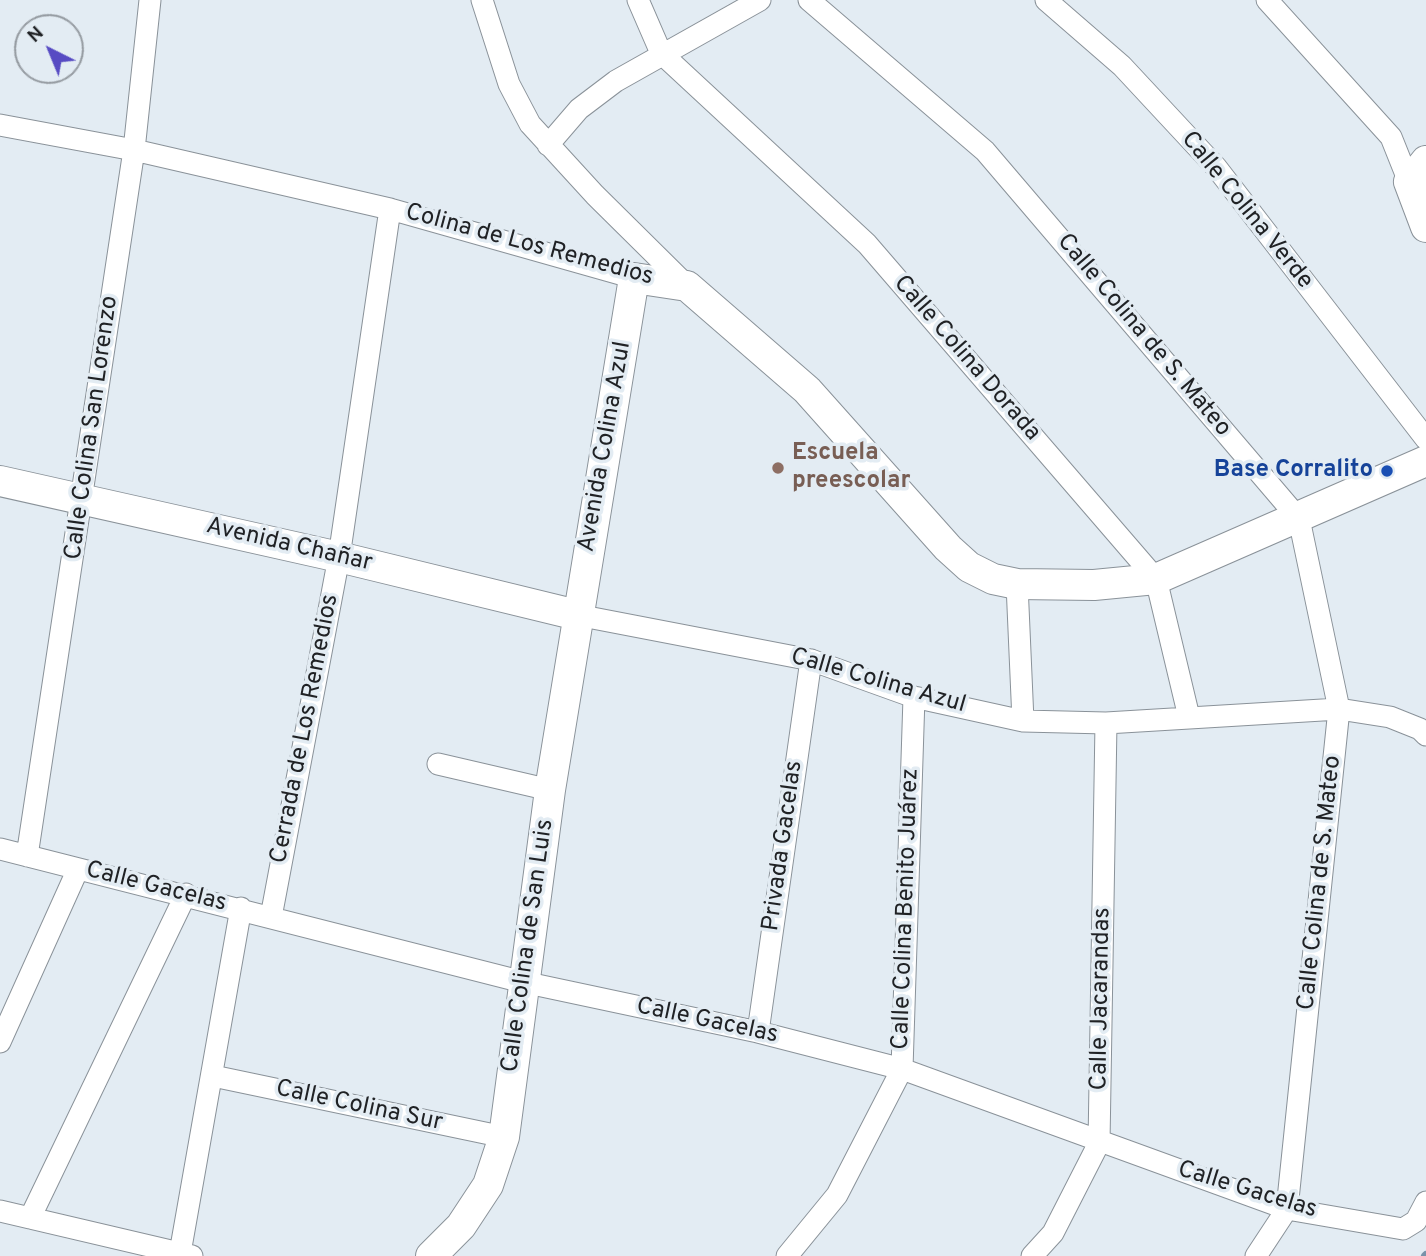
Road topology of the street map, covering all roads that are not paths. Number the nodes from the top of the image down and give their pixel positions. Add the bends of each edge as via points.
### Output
1 (150, 0) edge
2 (482, 0) edge
3 (638, 0) edge
4 (760, 0) edge
5 (809, 0) edge
6 (1046, 0) edge
7 (1267, 0) edge
8 (661, 53) junction
9 (0, 125) edge
10 (548, 145) junction
11 (134, 150) junction
12 (1418, 172) edge
13 (390, 209) junction
14 (1426, 227) edge
15 (634, 278) junction
16 (687, 286) junction
17 (1426, 439) edge
18 (1426, 461) edge
19 (0, 481) edge
20 (83, 499) junction
21 (1298, 519) junction
22 (339, 557) junction
23 (1156, 579) junction
24 (1017, 584) junction
25 (578, 615) junction
26 (811, 660) junction
27 (914, 696) junction
28 (1339, 709) junction
29 (1189, 717) junction
30 (1023, 721) junction
31 (1106, 723) junction
32 (1426, 735) edge
33 (438, 764) dead end
34 (550, 790) junction
35 (0, 849) edge
36 (27, 856) junction
37 (78, 869) junction
38 (186, 894) junction
39 (241, 908) junction
40 (271, 917) junction
41 (523, 982) junction
42 (758, 1032) junction
43 (0, 1042) edge
44 (902, 1069) junction
45 (213, 1076) junction
46 (504, 1137) junction
47 (1099, 1143) junction
48 (1426, 1202) edge
49 (1287, 1209) junction
50 (0, 1211) edge
51 (30, 1218) junction
52 (186, 1254) edge
53 (431, 1256) edge
54 (787, 1256) edge
55 (1032, 1256) edge
56 (1256, 1256) edge

1 - 11 street, Calle Colina San Lorenzo
2 - 10 street via 509,84 530,124
3 - 8 street
4 - 8 street
5 - 21 street, Calle Colina de S. Mateo via 985,151
6 - 17 street, Calle Colina Verde via 1122,66 1216,167
7 - 12 street
8 - 10 street via 579,109
8 - 23 street, Calle Colina Dorada via 867,244
9 - 11 street, Colina de Los Remedios
10 - 16 street
11 - 13 street, Colina de Los Remedios
11 - 20 street, Calle Colina San Lorenzo
12 - 14 street
13 - 15 street, Colina de Los Remedios
13 - 22 street, Cerrada de Los Remedios
15 - 16 street, Colina de Los Remedios
15 - 25 street, Avenida Colina Azul
16 - 24 street, Colina de Los Remedios via 807,390 948,548 981,573
18 - 21 street, Colina de Los Remedios
19 - 20 street, Avenida Chañar
20 - 22 street, Avenida Chañar
20 - 36 street, Calle Colina San Lorenzo
21 - 23 street, Colina de Los Remedios
21 - 28 street, Calle Colina de S. Mateo
22 - 25 street, Avenida Chañar
22 - 40 street, Cerrada de Los Remedios
23 - 24 street, Colina de Los Remedios via 1094,585
23 - 29 street, Calle Colina Dorada
24 - 30 street
25 - 26 street, Calle Colina Azul
25 - 34 street, Calle Colina de San Luis
26 - 27 street, Calle Colina Azul
26 - 42 street, Privada Gacelas
27 - 30 street, Calle Colina Azul
27 - 44 street, Calle Colina Benito Juárez
28 - 29 street, Calle Colina Azul
28 - 32 street, Calle Colina Azul via 1390,718
28 - 49 street, Calle Colina de S. Mateo
29 - 31 street, Calle Colina Azul
30 - 31 street, Calle Colina Azul
31 - 47 street, Calle Jacarandas
33 - 34 street
34 - 41 street, Calle Colina de San Luis
35 - 36 street, Calle Gacelas
36 - 37 street, Calle Gacelas
37 - 38 street, Calle Gacelas
37 - 43 street
38 - 39 street, Calle Gacelas
38 - 51 street
39 - 40 street, Calle Gacelas
39 - 45 street
40 - 41 street, Calle Gacelas
41 - 42 street, Calle Gacelas
41 - 46 street, Calle Colina de San Luis
42 - 44 street, Calle Gacelas
44 - 47 street, Calle Gacelas
44 - 54 street, Calle Colina Benito Juárez via 837,1195
45 - 46 street, Calle Colina Sur
45 - 52 street
46 - 53 street, Calle Colina de San Luis via 488,1185 461,1226
47 - 49 street, Calle Gacelas
47 - 55 street, Calle Jacarandas via 1054,1233
48 - 49 street, Calle Gacelas via 1416,1221 1403,1229
49 - 56 street
50 - 51 street
51 - 52 street

